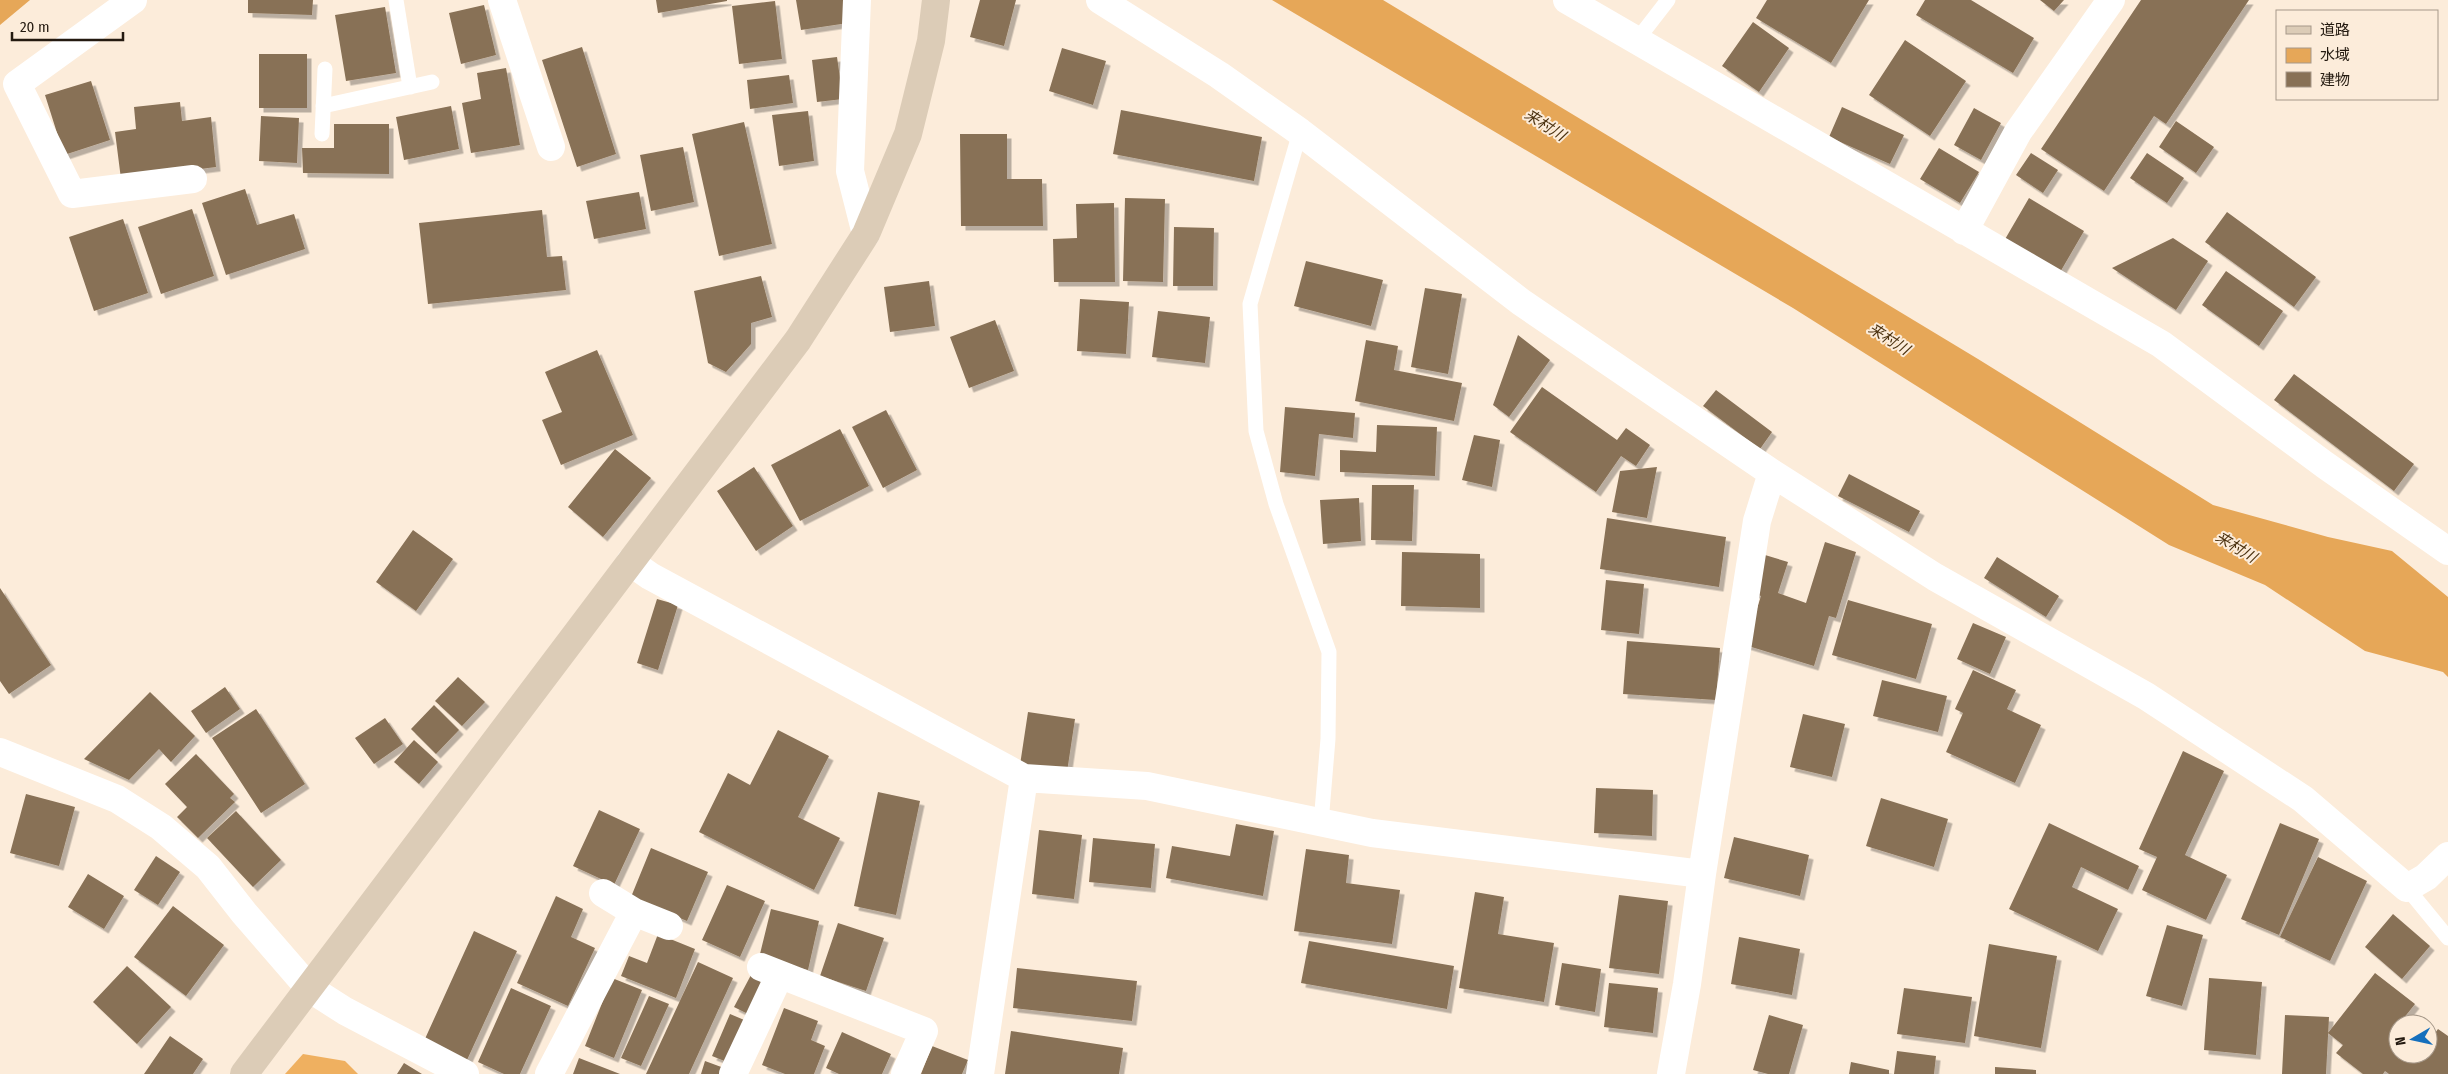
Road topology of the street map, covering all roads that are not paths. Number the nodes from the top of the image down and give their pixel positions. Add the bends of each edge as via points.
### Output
1 (133, 0) edge
2 (396, 0) edge
3 (502, 0) edge
4 (857, 0) edge
5 (936, 0) edge
6 (1100, 0) edge
7 (1567, 0) edge
8 (1668, 0) edge
9 (2111, 0) edge
10 (1637, 40) junction
11 (325, 69) dead end
12 (432, 82) dead end
13 (410, 87) junction
14 (323, 106) junction
15 (1300, 132) junction
16 (322, 134) dead end
17 (551, 147) dead end
18 (193, 179) dead end
19 (1964, 231) junction
20 (866, 234) junction
21 (1772, 473) junction
22 (2448, 551) edge
23 (630, 562) junction
24 (0, 752) edge
25 (1024, 778) junction
26 (1321, 823) junction
27 (2448, 856) edge
28 (1702, 874) junction
29 (2416, 882) junction
30 (603, 893) dead end
31 (634, 912) junction
32 (670, 926) dead end
33 (2448, 938) edge
34 (309, 988) junction
35 (244, 1074) edge
36 (465, 1074) edge
37 (549, 1074) edge
38 (732, 1074) edge
39 (905, 1074) edge
40 (980, 1074) edge
41 (1671, 1074) edge

1 - 18 street via 17,84 72,194
2 - 13 lane
3 - 17 street
4 - 20 street via 850,171
5 - 20 street via 931,41 908,134
6 - 15 street via 1219,75
7 - 10 street
8 - 10 lane
9 - 19 street via 2018,132
10 - 19 street
11 - 14 lane
12 - 13 lane
13 - 14 lane
14 - 16 lane
15 - 21 street via 1521,302
15 - 26 lane via 1250,304 1256,431 1276,504 1329,652 1328,739
19 - 22 street via 2161,344
20 - 23 street via 798,340
21 - 28 street via 1757,521
21 - 29 street via 1934,578 2146,696 2302,800
23 - 25 street via 659,581
23 - 34 street
24 - 34 street via 118,799 161,827 208,867
25 - 26 street via 1147,786
25 - 40 street
26 - 28 street via 1372,834
27 - 29 street
28 - 41 street
29 - 33 lane
30 - 31 street
31 - 32 street
31 - 37 street
34 - 35 street
34 - 36 street via 344,1011
38 - 39 street via 770,972 924,1031

